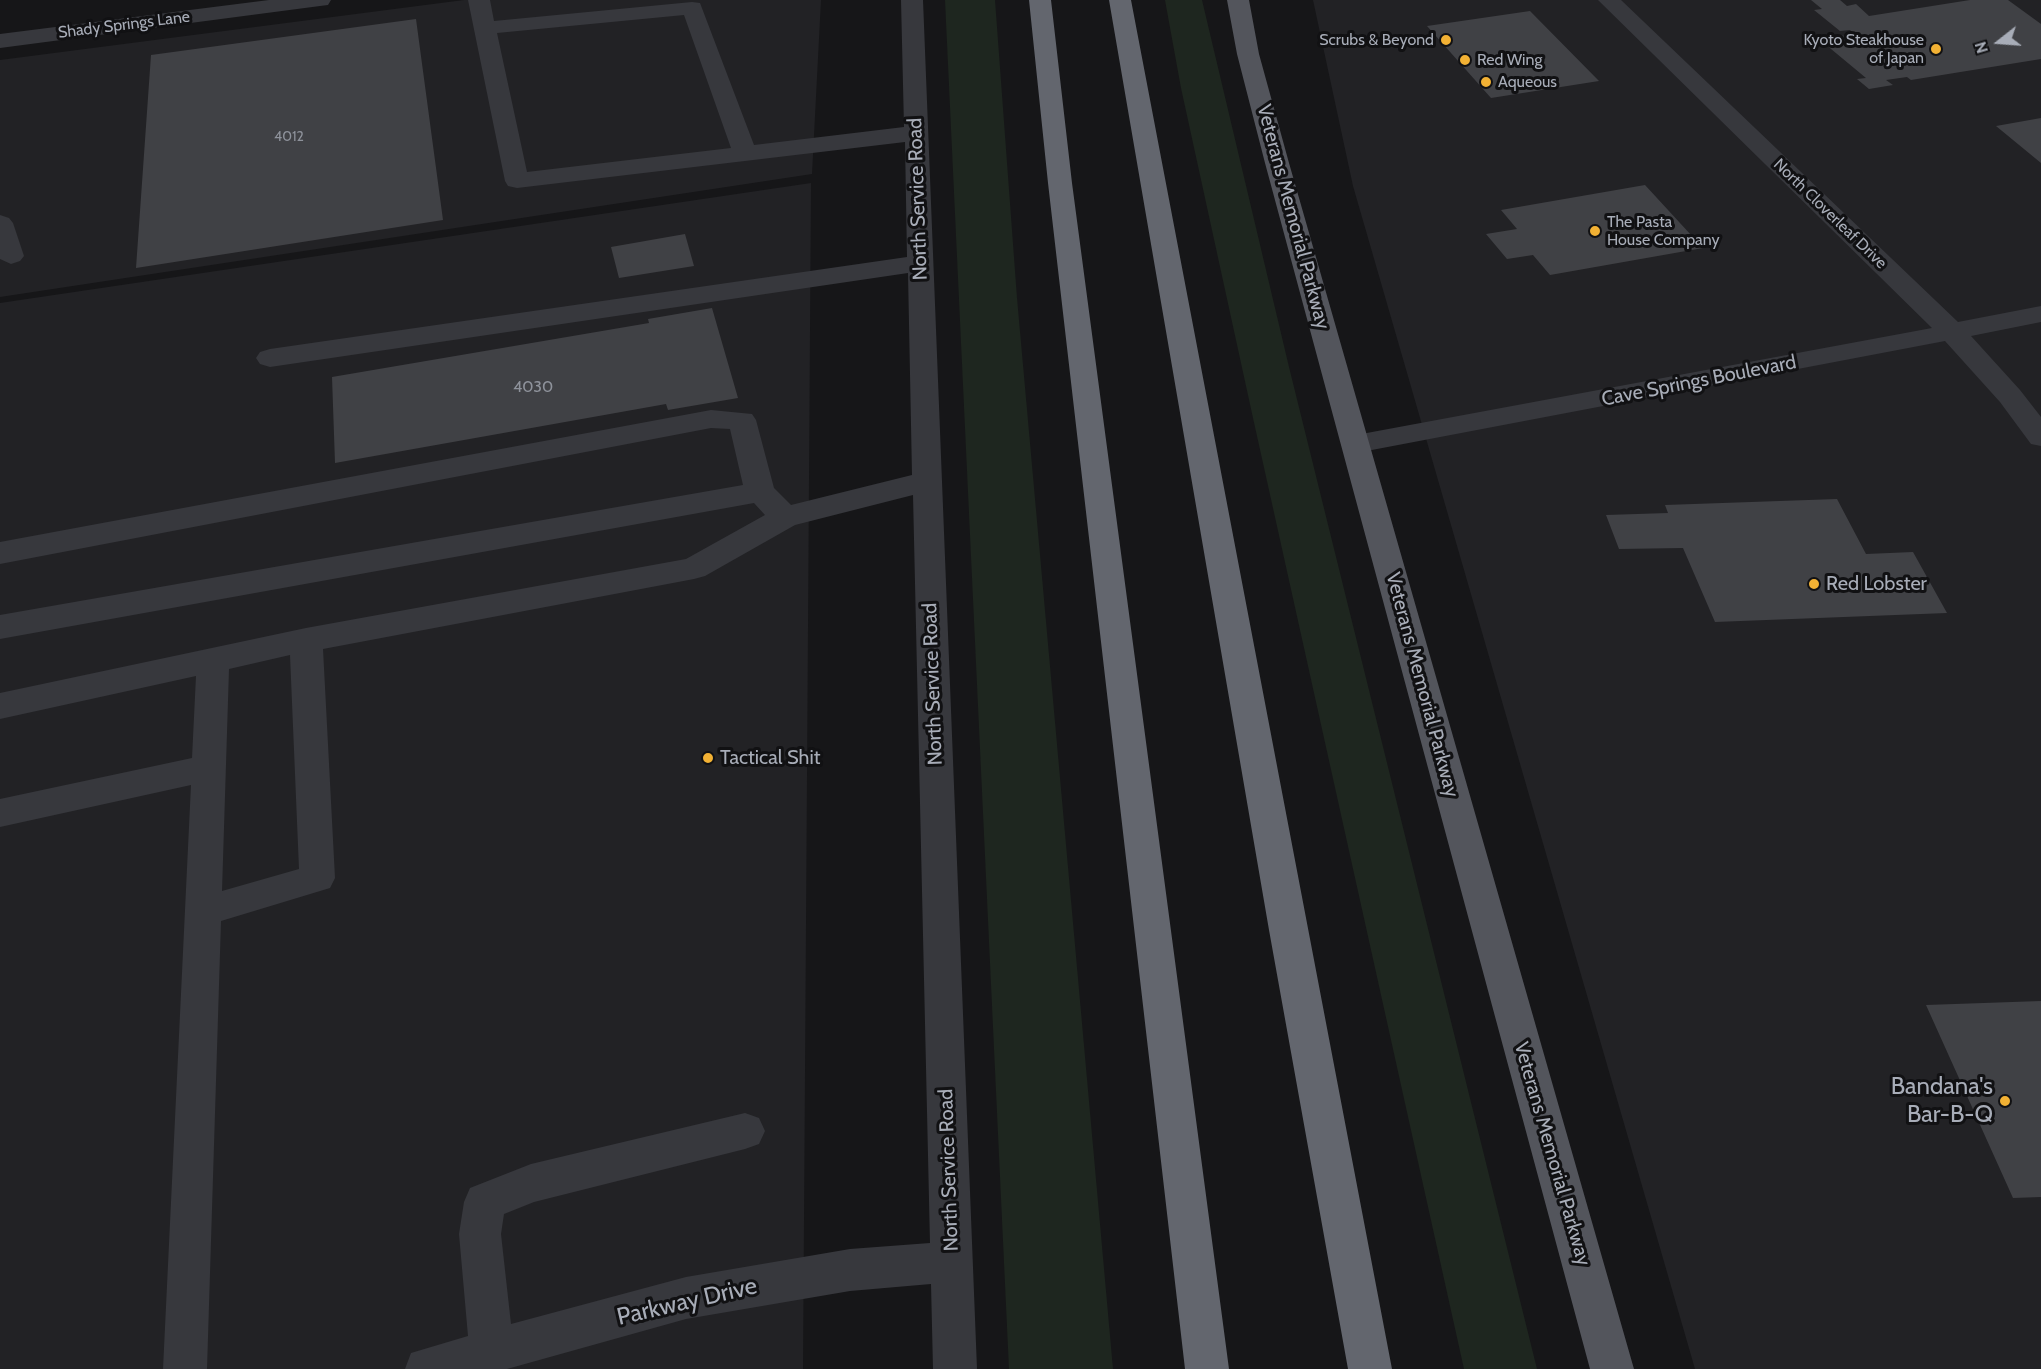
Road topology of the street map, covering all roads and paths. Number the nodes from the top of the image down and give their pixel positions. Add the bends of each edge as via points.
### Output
1 (320, 0) edge
2 (480, 0) edge
3 (912, 0) edge
4 (1040, 0) edge
5 (1120, 0) edge
6 (1238, 0) edge
7 (1609, 0) edge
8 (191, 8) edge
9 (485, 27) junction
10 (0, 41) edge
11 (916, 133) junction
12 (745, 154) junction
13 (0, 223) edge
14 (11, 256) dead end
15 (920, 263) junction
16 (2041, 314) edge
17 (1951, 331) junction
18 (270, 358) dead end
19 (2041, 437) edge
20 (1356, 444) junction
21 (927, 481) junction
22 (760, 492) junction
23 (785, 518) junction
24 (0, 553) edge
25 (0, 627) edge
26 (306, 640) junction
27 (213, 659) junction
28 (0, 706) edge
29 (209, 768) junction
30 (0, 813) edge
31 (204, 911) junction
32 (745, 1131) dead end
33 (951, 1262) junction
34 (492, 1351) junction
35 (185, 1369) edge
36 (427, 1369) edge
37 (955, 1369) edge
38 (1207, 1369) edge
39 (1371, 1369) edge
40 (1612, 1369) edge

1 - 8 street, Shady Springs Lane
2 - 9 street
3 - 11 street, North Service Road
4 - 38 highway
5 - 39 highway
6 - 20 main road, Veterans Memorial Parkway via 1248,54
7 - 17 street, North Cloverleaf Drive
8 - 10 street, Shady Springs Lane
9 - 12 street via 692,8
9 - 12 street via 517,181
11 - 12 street
11 - 15 street, North Service Road
13 - 14 street
15 - 18 street
15 - 21 street, North Service Road
16 - 17 street, Cave Springs Boulevard
17 - 19 street, North Cloverleaf Drive
17 - 20 street, Cave Springs Boulevard
20 - 40 main road, Veterans Memorial Parkway
21 - 23 street
21 - 33 street, North Service Road
22 - 23 street
22 - 24 street via 742,420 711,419
22 - 25 street
23 - 26 street via 694,568
26 - 27 street
26 - 31 street via 317,878
27 - 28 street
27 - 29 street
29 - 30 street
29 - 31 street
31 - 35 street
32 - 34 street via 531,1183 485,1202 480,1234
33 - 34 street, Parkway Drive via 850,1270 686,1298
33 - 37 street, North Service Road
34 - 36 street, Parkway Drive

